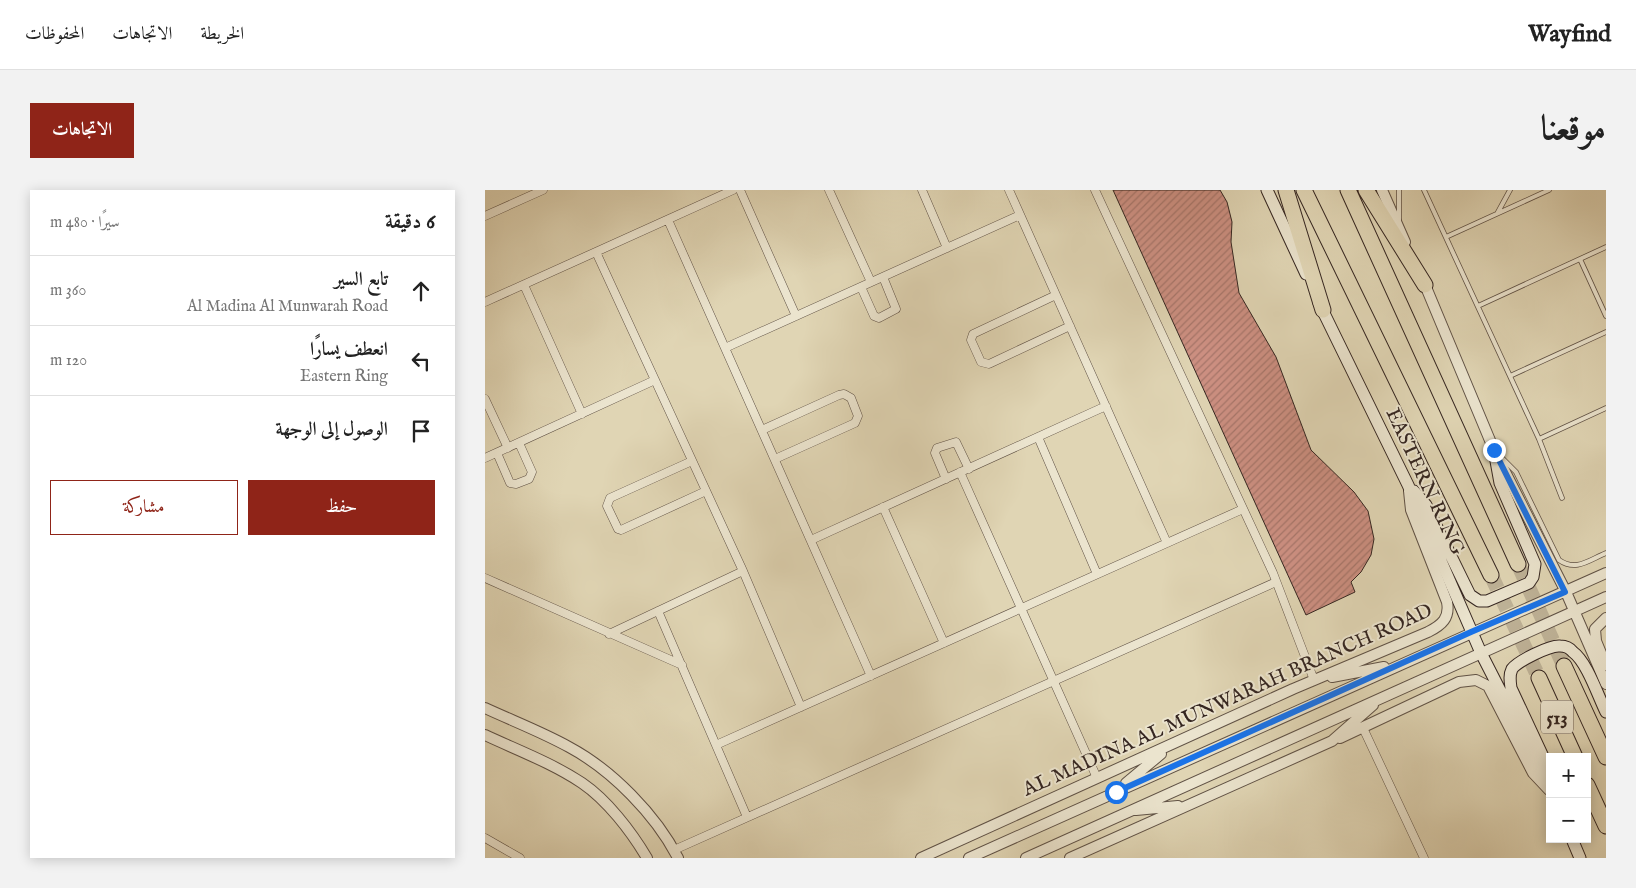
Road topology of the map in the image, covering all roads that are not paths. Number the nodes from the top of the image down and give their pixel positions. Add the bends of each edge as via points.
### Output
1 (543, 190) edge
2 (733, 190) edge
3 (740, 190) edge
4 (829, 190) edge
5 (922, 190) edge
6 (1009, 190) edge
7 (1095, 190) edge
8 (1267, 190) edge
9 (1285, 190) edge
10 (1304, 190) edge
11 (1348, 190) edge
12 (1366, 190) edge
13 (1381, 190) edge
14 (1399, 190) edge
15 (1424, 190) edge
16 (1510, 190) edge
17 (1549, 190) edge
18 (1498, 213) junction
19 (1020, 215) junction
20 (485, 216) edge
21 (668, 220) junction
22 (1399, 228) junction
23 (1446, 237) junction
24 (1606, 247) edge
25 (947, 248) junction
26 (596, 252) junction
27 (1580, 259) junction
28 (883, 277) junction
29 (871, 282) junction
30 (524, 285) junction
31 (1425, 285) junction
32 (861, 287) junction
33 (1056, 295) junction
34 (485, 302) edge
35 (1477, 306) junction
36 (1323, 310) junction
37 (796, 316) junction
38 (1606, 316) edge
39 (1070, 326) junction
40 (1606, 332) edge
41 (725, 348) junction
42 (1510, 376) junction
43 (655, 380) junction
44 (485, 400) edge
45 (1106, 406) junction
46 (1606, 408) edge
47 (582, 414) junction
48 (762, 430) junction
49 (1038, 437) junction
50 (1539, 439) junction
51 (519, 443) junction
52 (508, 448) junction
53 (1494, 450) junction
54 (497, 453) junction
55 (485, 458) edge
56 (775, 459) junction
57 (692, 461) junction
58 (969, 469) junction
59 (960, 472) junction
60 (946, 479) junction
61 (1408, 484) junction
62 (706, 491) junction
63 (1562, 498) dead end
64 (883, 507) junction
65 (1243, 509) junction
66 (811, 540) junction
67 (1167, 543) junction
68 (1606, 552) edge
69 (1518, 564) tunnel mouth
70 (743, 571) junction
71 (1606, 573) edge
72 (1097, 574) junction
73 (1491, 575) tunnel mouth
74 (485, 578) edge
75 (1276, 582) junction
76 (1565, 592) junction
77 (1606, 597) edge
78 (1021, 608) junction
79 (659, 611) junction
80 (1574, 611) junction
81 (1606, 618) edge
82 (1471, 632) junction
83 (609, 634) junction
84 (944, 643) junction
85 (1481, 653) junction
86 (1400, 664) junction
87 (681, 665) junction
88 (1606, 665) edge
89 (1564, 666) tunnel mouth
90 (871, 676) junction
91 (1539, 678) tunnel mouth
92 (1053, 680) junction
93 (1313, 680) junction
94 (1606, 684) edge
95 (1381, 697) junction
96 (801, 707) junction
97 (485, 708) edge
98 (1606, 712) edge
99 (1363, 728) junction
100 (485, 735) edge
101 (1332, 741) junction
102 (1173, 743) junction
103 (716, 745) junction
104 (1573, 753) edge
105 (1606, 758) edge
106 (1546, 764) edge
107 (1097, 778) junction
108 (1546, 782) edge
109 (1546, 786) edge
110 (1116, 792) junction
111 (1591, 793) edge
112 (1188, 805) junction
113 (1127, 811) junction
114 (747, 817) junction
115 (1606, 826) edge
116 (485, 838) edge
117 (1574, 843) edge
118 (676, 854) edge
119 (520, 858) edge
120 (647, 858) edge
121 (921, 858) edge
122 (969, 858) edge
123 (1026, 858) edge
124 (1070, 858) edge
125 (1423, 858) edge
126 (1581, 858) edge

1 - 20 street
2 - 21 street
3 - 37 street
4 - 29 street
5 - 25 street
6 - 19 street
7 - 65 street
8 - 36 main road, EASTERN RING
9 - 36 highway
10 - 73 highway, EASTERN RING
11 - 69 highway
12 - 31 highway
13 - 22 street
14 - 22 lane
15 - 23 lane
16 - 18 lane
17 - 18 lane
18 - 23 lane
19 - 25 street
19 - 33 street
21 - 26 street
21 - 41 street
22 - 31 street
23 - 35 lane
24 - 27 lane
25 - 28 street
26 - 30 street
26 - 43 street
27 - 35 lane
27 - 38 lane
28 - 29 street
28 - 32 street via 896,309 879,318 874,316
29 - 32 street
30 - 34 street
30 - 47 street
31 - 53 street
32 - 37 street
33 - 39 street
33 - 39 street via 973,334 971,340 981,362 989,364
35 - 42 lane
36 - 61 main road, EASTERN RING
37 - 41 street
39 - 45 street
40 - 42 lane
41 - 48 street
42 - 50 lane
43 - 47 street
43 - 57 street
44 - 52 street
45 - 49 street
45 - 67 street
46 - 50 lane
47 - 51 street
48 - 56 street
48 - 56 street via 839,395 851,398 858,416 855,423
49 - 58 street
49 - 72 street
50 - 63 lane
51 - 52 street
51 - 54 street via 532,472 529,479 510,483
52 - 54 street
53 - 61 main road via 1500,483 1535,564 1529,583 1487,602 1470,595 1426,505
53 - 68 lane via 1516,472 1559,560 1568,566 1577,566
53 - 76 street
54 - 55 street
56 - 66 street
57 - 62 street
57 - 62 street via 610,498 607,506 621,530
58 - 59 street
58 - 60 street via 956,442 937,448 935,453
59 - 60 street
59 - 78 street
60 - 64 street
61 - 82 main road, EASTERN RING
61 - 93 street, AL MADINA AL MUNWARAH BRANCH ROAD via 1411,510 1447,602 1449,611 1446,618 1428,632
62 - 70 street
64 - 66 street
64 - 84 street
65 - 67 street
65 - 75 street
66 - 90 street
67 - 72 street
70 - 79 street
70 - 96 street
71 - 76 street
72 - 78 street
74 - 83 street
75 - 92 street
75 - 93 street
76 - 80 street
76 - 82 street
77 - 80 street
78 - 84 street
78 - 92 street
79 - 83 street
79 - 87 street
80 - 85 street
80 - 94 street
81 - 88 street via 1595,629 1596,641
82 - 85 main road, EASTERN RING
82 - 86 street
83 - 87 street
84 - 90 street
85 - 95 street
85 - 108 main road, EASTERN RING
86 - 93 street
86 - 110 street
87 - 103 street
89 - 105 highway, 513
90 - 96 street
91 - 104 highway, 513
92 - 107 street
92 - 114 street
93 - 102 street, AL MADINA AL MUNWARAH BRANCH ROAD
95 - 101 street
95 - 113 street
96 - 103 street
97 - 118 street via 569,746 606,770 642,807
98 - 106 main road via 1575,652 1557,645 1521,660 1509,677 1511,688
99 - 101 street
99 - 109 street via 1459,682 1476,680 1488,686 1533,773
99 - 125 street
100 - 120 street via 562,770 583,784 605,804
101 - 112 street
102 - 107 street, AL MADINA AL MUNWARAH BRANCH ROAD
102 - 110 street
103 - 114 street
107 - 121 street, AL MADINA AL MUNWARAH BRANCH ROAD
110 - 122 street
111 - 115 highway
112 - 113 street
112 - 124 street
113 - 123 street
114 - 118 street
116 - 119 street
117 - 126 main road

